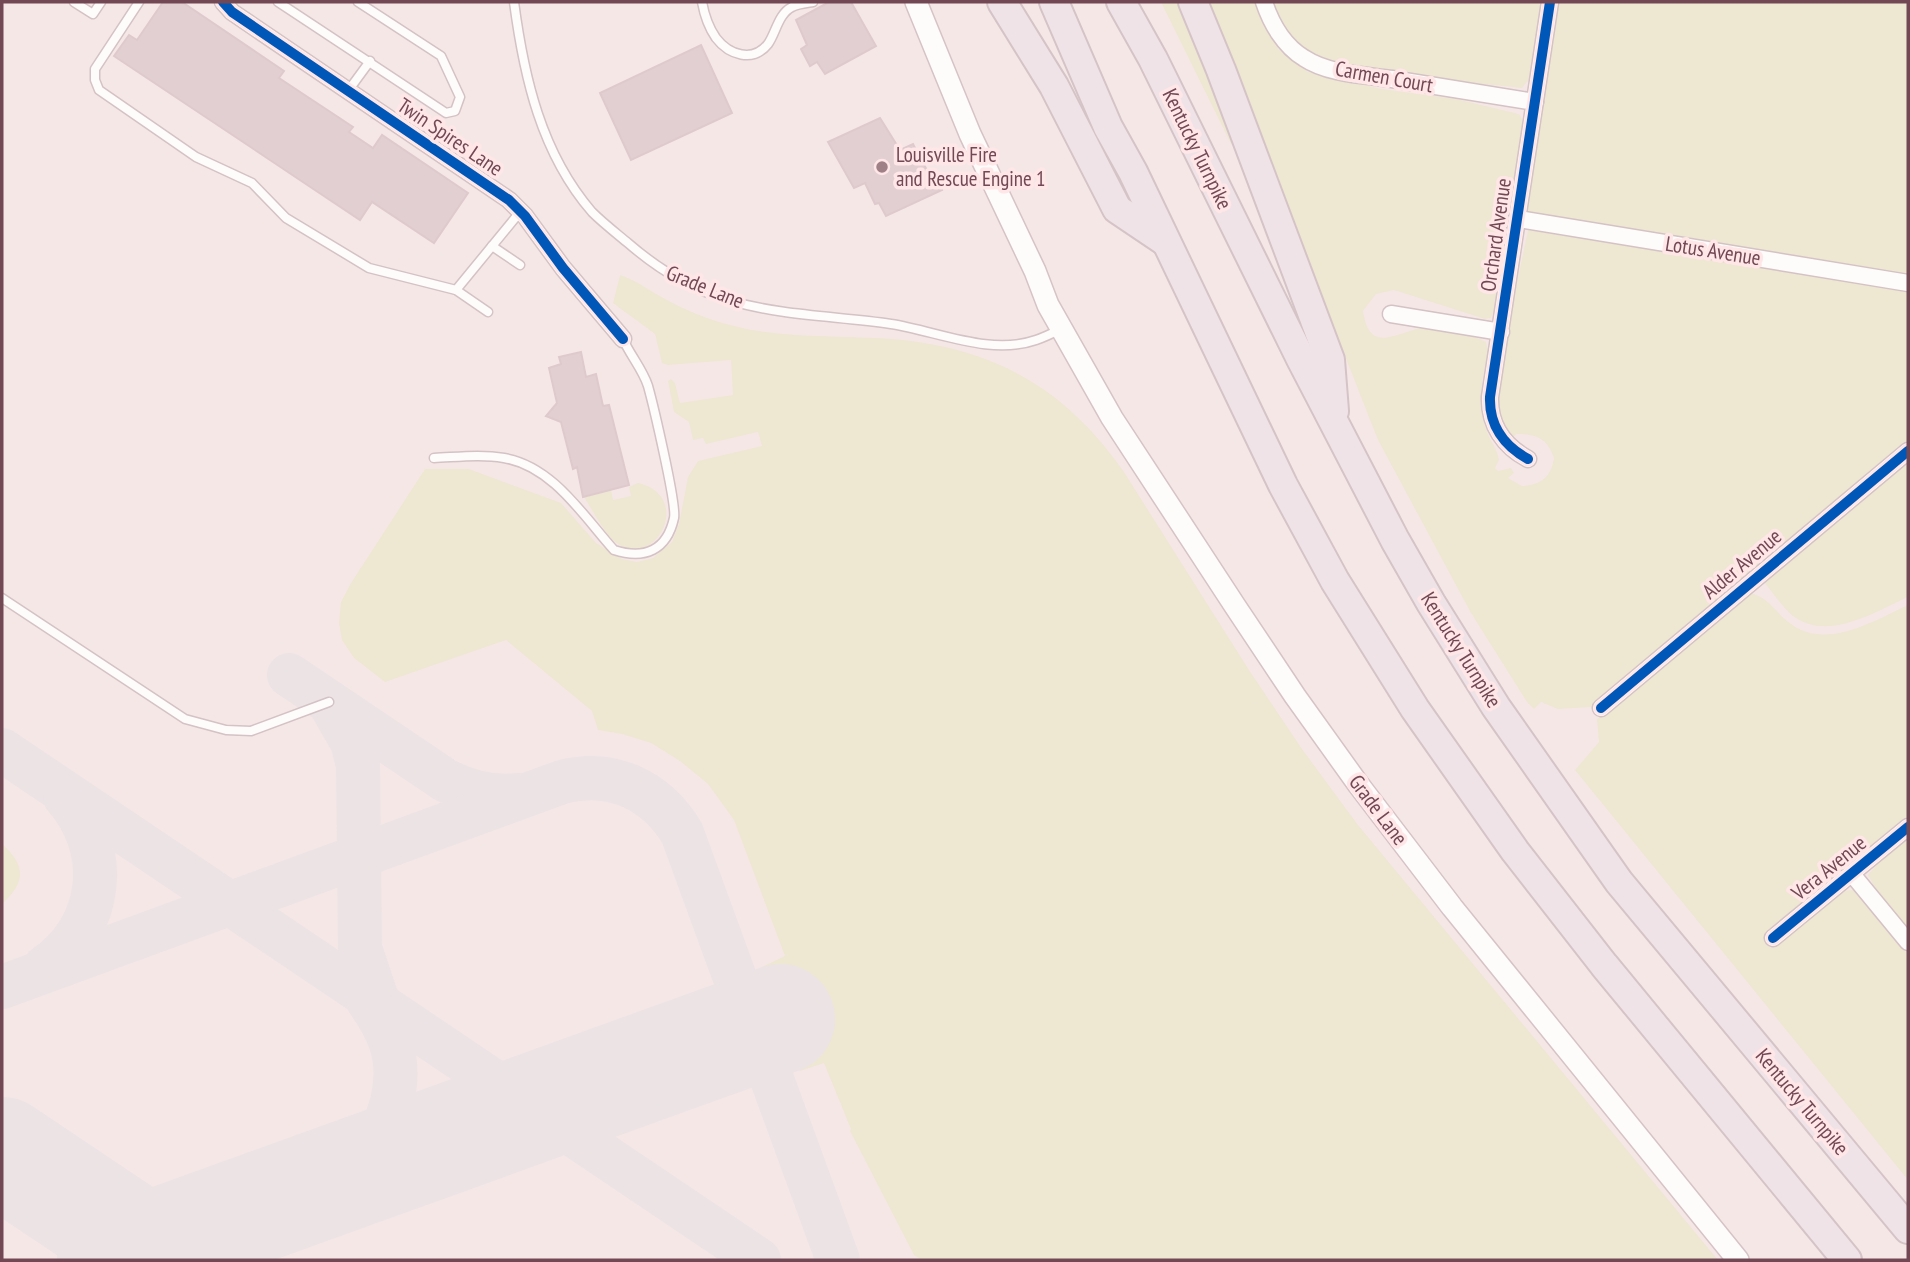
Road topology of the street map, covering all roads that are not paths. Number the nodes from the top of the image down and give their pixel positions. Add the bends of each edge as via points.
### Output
1 (74, 2) edge
2 (101, 2) edge
3 (138, 2) edge
4 (223, 2) edge
5 (278, 2) edge
6 (358, 2) edge
7 (514, 2) edge
8 (702, 2) edge
9 (813, 2) edge
10 (916, 2) edge
11 (1002, 2) edge
12 (1054, 2) edge
13 (1121, 2) edge
14 (1193, 2) edge
15 (1264, 2) edge
16 (1550, 2) edge
17 (370, 61) junction
18 (348, 91) junction
19 (1535, 102) junction
20 (520, 212) junction
21 (1519, 219) junction
22 (1168, 244) junction
23 (492, 246) junction
24 (520, 265) dead end
25 (1908, 283) edge
26 (456, 290) junction
27 (488, 312) dead end
28 (1391, 314) dead end
29 (1061, 329) junction
30 (1501, 332) junction
31 (624, 339) joint
32 (1334, 421) junction
33 (1908, 451) edge
34 (434, 458) dead end
35 (1528, 459) dead end
36 (2, 598) edge
37 (329, 702) dead end
38 (1601, 708) dead end
39 (1908, 827) edge
40 (1852, 874) junction
41 (1773, 938) dead end
42 (1908, 942) edge
43 (1908, 1229) edge
44 (1738, 1260) edge
45 (1847, 1260) edge

1 - 2 lane via 93,14
3 - 26 lane via 95,69 99,90 196,157 252,183 286,219 369,268
4 - 18 street, Twin Spires Lane
5 - 17 lane
6 - 17 lane via 441,56 460,97 455,111 446,113
7 - 29 lane, Grade Lane via 531,98 550,146 575,190 594,214 653,264 681,281 728,300 773,310 889,324 998,345 1034,341
8 - 9 lane via 715,37 728,50 750,56 768,44 791,7
10 - 29 main road, Grade Lane via 970,134
11 - 22 highway via 1054,86 1117,209
12 - 22 highway via 1108,127
13 - 32 highway, Kentucky Turnpike
14 - 32 highway via 1330,360
15 - 19 street, Carmen Court via 1286,42 1316,65
16 - 19 street, Orchard Avenue
17 - 18 lane
18 - 20 street, Twin Spires Lane
19 - 21 street, Orchard Avenue
20 - 23 lane
20 - 31 street, Twin Spires Lane
21 - 25 street, Lotus Avenue
21 - 30 street, Orchard Avenue
22 - 45 highway via 1283,485 1335,581 1415,709 1514,851
23 - 24 lane
23 - 26 lane
26 - 27 lane
28 - 30 street
29 - 44 main road, Grade Lane via 1112,418 1358,784
30 - 35 street, Orchard Avenue via 1489,411 1504,440
31 - 34 lane via 647,384 675,515 668,537 656,549 641,555 614,550 558,487 508,458
32 - 43 highway, Kentucky Turnpike via 1431,603 1592,847
33 - 38 street, Alder Avenue
36 - 37 lane via 185,719 251,731
39 - 40 street, Vera Avenue
40 - 41 street, Vera Avenue
40 - 42 street

